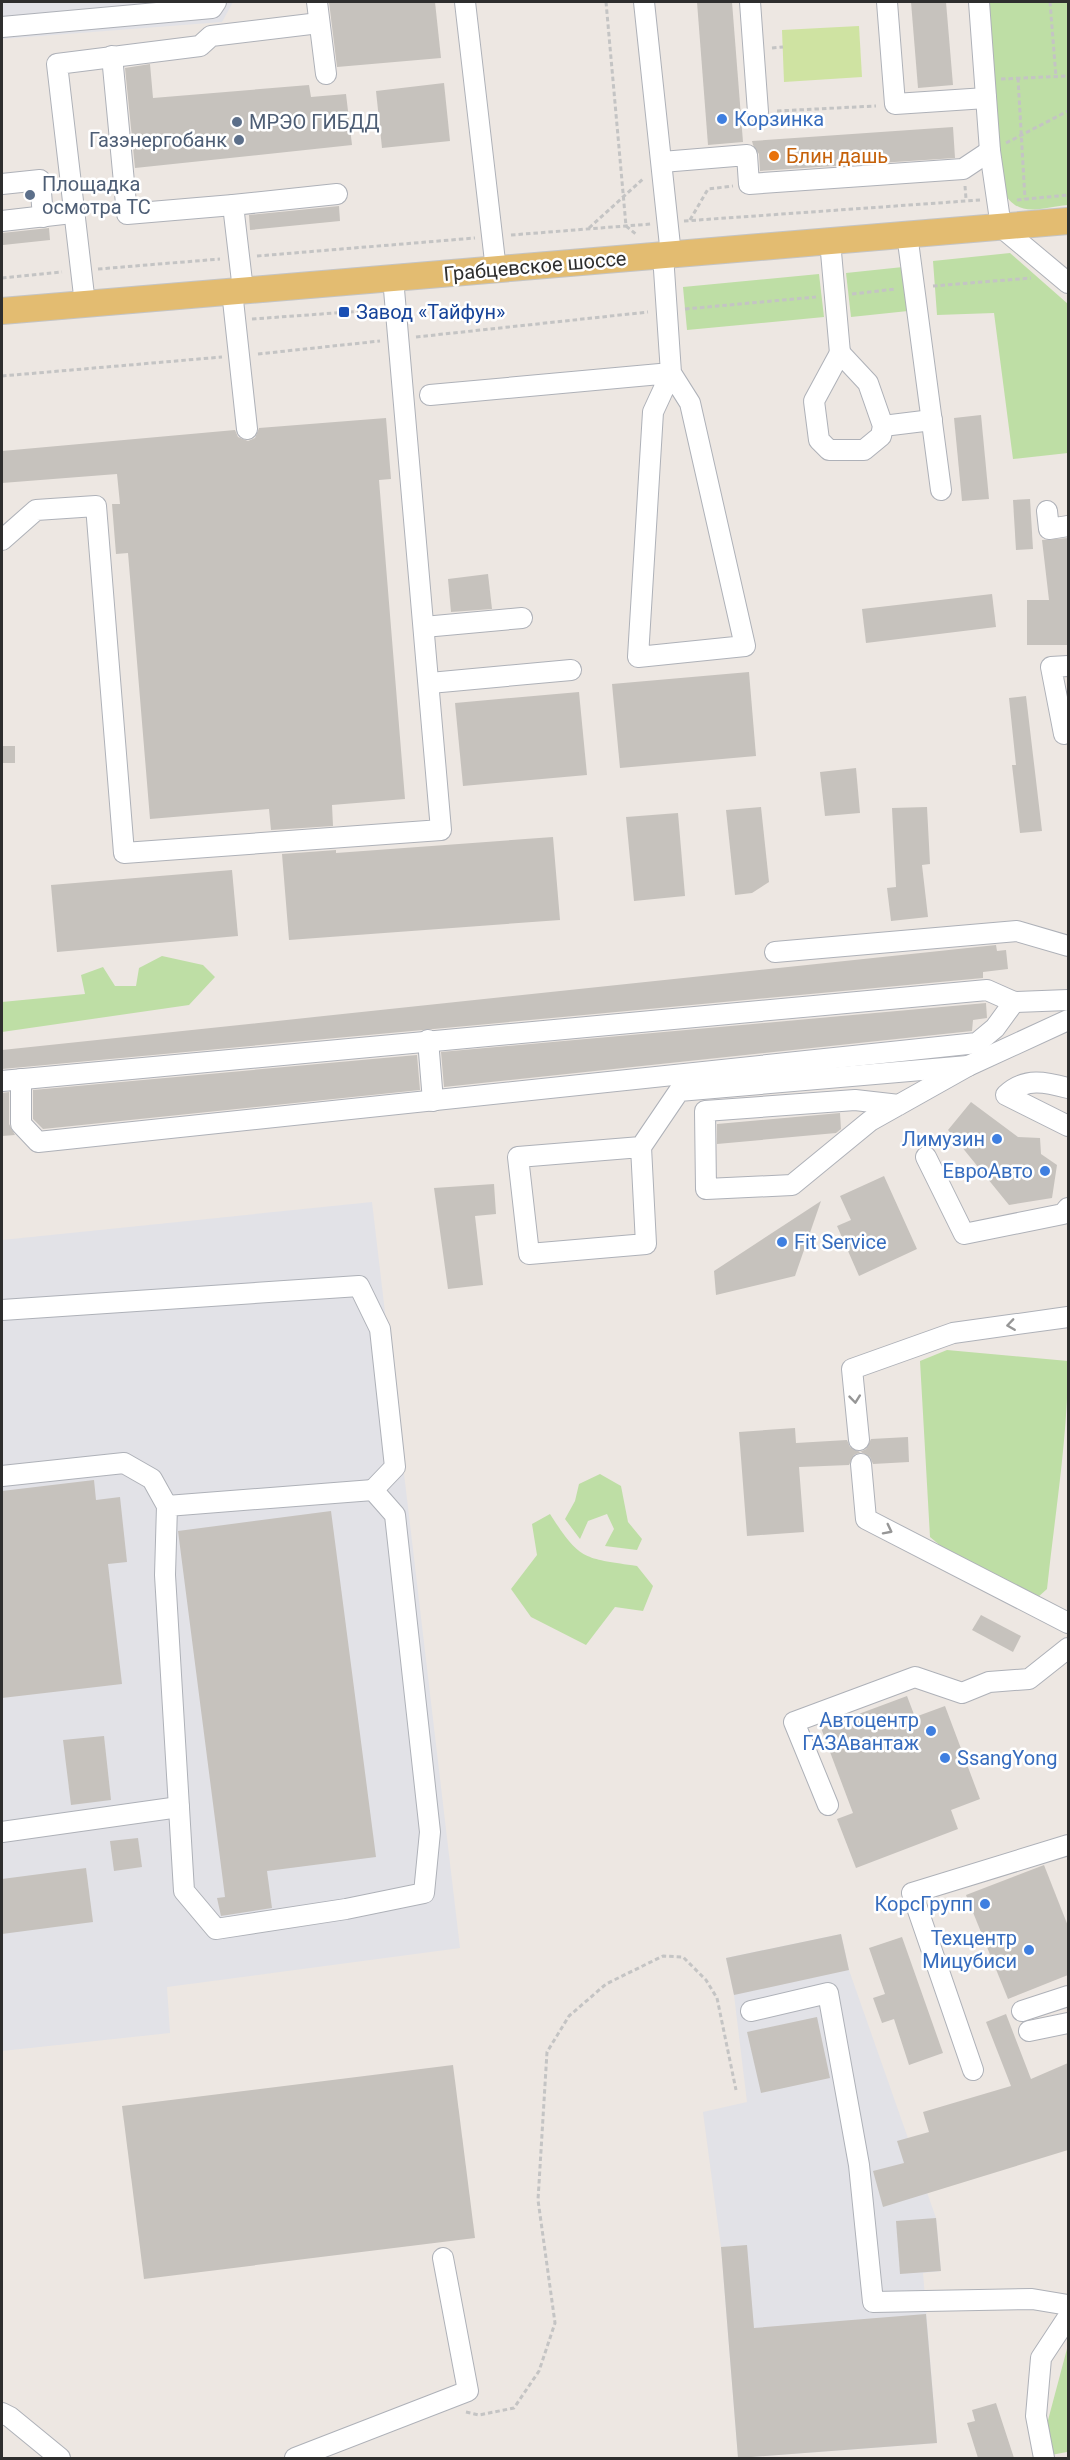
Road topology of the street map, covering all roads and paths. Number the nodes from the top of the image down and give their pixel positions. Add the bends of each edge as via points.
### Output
1 (216, 2) edge
2 (317, 2) edge
3 (465, 2) edge
4 (606, 2) edge
5 (644, 2) edge
6 (750, 2) edge
7 (888, 2) edge
8 (979, 2) edge
9 (1050, 2) edge
10 (319, 23) junction
11 (2, 27) edge
12 (112, 56) junction
13 (326, 74) dead end
14 (1068, 76) edge
15 (1056, 77) junction
16 (1018, 78) junction
17 (985, 89) junction
18 (895, 105) junction
19 (1068, 111) edge
20 (758, 112) joint
21 (1021, 135) junction
22 (990, 152) junction
23 (662, 162) junction
24 (2, 184) edge
25 (749, 184) junction
26 (337, 194) dead end
27 (1068, 195) edge
28 (624, 196) junction
29 (1025, 199) junction
30 (998, 201) junction
31 (233, 205) junction
32 (126, 206) junction
33 (72, 213) junction
34 (43, 217) junction
35 (690, 220) junction
36 (2, 221) edge
37 (1068, 221) edge
38 (626, 226) junction
39 (661, 227) junction
40 (1001, 227) junction
41 (588, 229) junction
42 (907, 234) junction
43 (492, 237) junction
44 (641, 239) dead end
45 (830, 241) junction
46 (667, 255) junction
47 (239, 257) junction
48 (80, 270) junction
49 (496, 270) junction
50 (2, 278) edge
51 (393, 278) junction
52 (1064, 279) edge
53 (915, 288) junction
54 (237, 291) junction
55 (834, 295) junction
56 (85, 304) junction
57 (396, 309) junction
58 (665, 310) junction
59 (2, 311) edge
60 (235, 320) junction
61 (398, 339) junction
62 (840, 353) junction
63 (238, 356) junction
64 (671, 373) junction
65 (2, 376) edge
66 (430, 395) dead end
67 (932, 420) junction
68 (884, 426) junction
69 (246, 429) dead end
70 (941, 490) dead end
71 (1047, 511) dead end
72 (1068, 526) edge
73 (2, 540) edge
74 (522, 618) dead end
75 (424, 627) junction
76 (1068, 666) edge
77 (571, 670) dead end
78 (430, 684) junction
79 (1064, 734) dead end
80 (1068, 946) edge
81 (775, 952) dead end
82 (1068, 1000) edge
83 (1014, 1002) junction
84 (1068, 1020) edge
85 (428, 1040) junction
86 (968, 1066) junction
87 (21, 1079) junction
88 (2, 1081) edge
89 (1068, 1088) edge
90 (433, 1101) junction
91 (900, 1105) junction
92 (1068, 1126) edge
93 (640, 1147) junction
94 (926, 1158) dead end
95 (1068, 1208) edge
96 (2, 1310) edge
97 (1068, 1317) edge
98 (859, 1440) dead end
99 (861, 1464) dead end
100 (2, 1476) edge
101 (373, 1490) junction
102 (167, 1506) junction
103 (1068, 1623) edge
104 (1068, 1648) edge
105 (828, 1805) dead end
106 (179, 1807) junction
107 (2, 1832) edge
108 (1068, 1845) edge
109 (1068, 1996) edge
110 (750, 2011) dead end
111 (1022, 2011) dead end
112 (1068, 2023) edge
113 (1029, 2031) dead end
114 (973, 2070) dead end
115 (736, 2090) dead end
116 (443, 2258) dead end
117 (1068, 2305) edge
118 (1068, 2317) edge
119 (429, 2405) junction
120 (2, 2413) edge
121 (60, 2458) edge
122 (296, 2458) edge
123 (1044, 2458) edge

1 - 11 street via 212,8
2 - 10 street
3 - 43 street
4 - 28 path
5 - 23 street
6 - 20 street
7 - 18 street
8 - 17 street
9 - 15 path
10 - 12 street via 211,36 200,46
10 - 13 street
12 - 32 street
12 - 33 street via 57,64
14 - 15 path
15 - 16 path
16 - 17 path
16 - 21 path
17 - 18 street
17 - 22 street
18 - 20 path
19 - 21 path
21 - 22 path
21 - 29 path
22 - 25 street via 963,169
22 - 30 street
23 - 25 street via 747,155
23 - 28 path
23 - 39 street
24 - 34 street via 40,180
25 - 35 path via 708,189
26 - 31 street
27 - 29 path
28 - 38 path
28 - 41 path
29 - 30 path
30 - 35 path via 966,199
30 - 40 street
31 - 32 street via 127,214
31 - 47 street
32 - 33 path
33 - 34 street
33 - 48 street
34 - 36 street
35 - 39 path
37 - 40 main road, Грабцевское шоссе
38 - 39 path via 658,223
38 - 41 path
38 - 44 path
39 - 46 street
40 - 42 main road, Грабцевское шоссе
40 - 52 street
41 - 43 path
42 - 45 main road, Грабцевское шоссе
42 - 53 street
43 - 47 path
43 - 49 street
45 - 46 main road, Грабцевское шоссе
45 - 55 street
46 - 49 main road, Грабцевское шоссе
46 - 58 street
47 - 48 path
47 - 54 street
48 - 50 path
48 - 56 street
49 - 51 main road, Грабцевское шоссе
51 - 54 main road, Грабцевское шоссе
51 - 57 street
52 - 53 path
53 - 55 path
53 - 67 street
54 - 56 main road, Грабцевское шоссе
54 - 60 street
55 - 58 path
55 - 62 street
56 - 59 main road, Грабцевское шоссе
57 - 60 path
57 - 61 street
58 - 61 path
58 - 64 street
60 - 63 street
61 - 63 path
61 - 75 street
62 - 68 street via 868,383
62 - 68 street via 814,401 819,440 829,450 864,450 881,436
63 - 65 path
63 - 69 street
64 - 64 street via 690,403 746,646 638,657 653,412
64 - 66 street
67 - 68 street
67 - 70 street
71 - 72 street via 1049,529
73 - 78 street via 36,510 96,506 124,853 441,830
74 - 75 street
75 - 78 street
76 - 79 street via 1051,667
77 - 78 street
80 - 81 street via 1017,931
82 - 83 street
83 - 85 street via 987,990
83 - 90 street via 995,1028 977,1043
84 - 86 street
85 - 87 street
85 - 90 street
86 - 91 street
86 - 93 street via 679,1091
87 - 88 street
87 - 90 street via 21,1124 38,1142
89 - 92 street via 1041,1081 1015,1086 1006,1095
91 - 91 street via 855,1100 705,1111 706,1189 792,1185 870,1121
93 - 93 street via 518,1157 529,1254 646,1244
94 - 95 street via 964,1234 1063,1214
96 - 101 street via 359,1286 381,1329 395,1467
97 -> 98 street via 953,1333 852,1369
99 -> 103 street via 866,1520
100 - 102 street via 124,1463 152,1479
101 - 102 street
101 - 106 street via 395,1515 430,1832 424,1893 216,1929 184,1891
102 - 106 street via 165,1575
104 - 105 street via 1029,1679 989,1682 962,1693 915,1677 794,1722
106 - 107 street
108 - 114 street via 912,1893
109 - 111 street
110 - 117 street via 828,1993 859,2165 873,2302 1032,2299
112 - 113 street
115 - 119 path via 717,1998 683,1956 663,1956 606,1984 569,2016 548,2052 538,2200 555,2323 539,2371 514,2408 479,2415
116 - 119 street via 468,2391
118 - 123 street via 1041,2358 1036,2416
119 - 122 street
120 - 121 street

